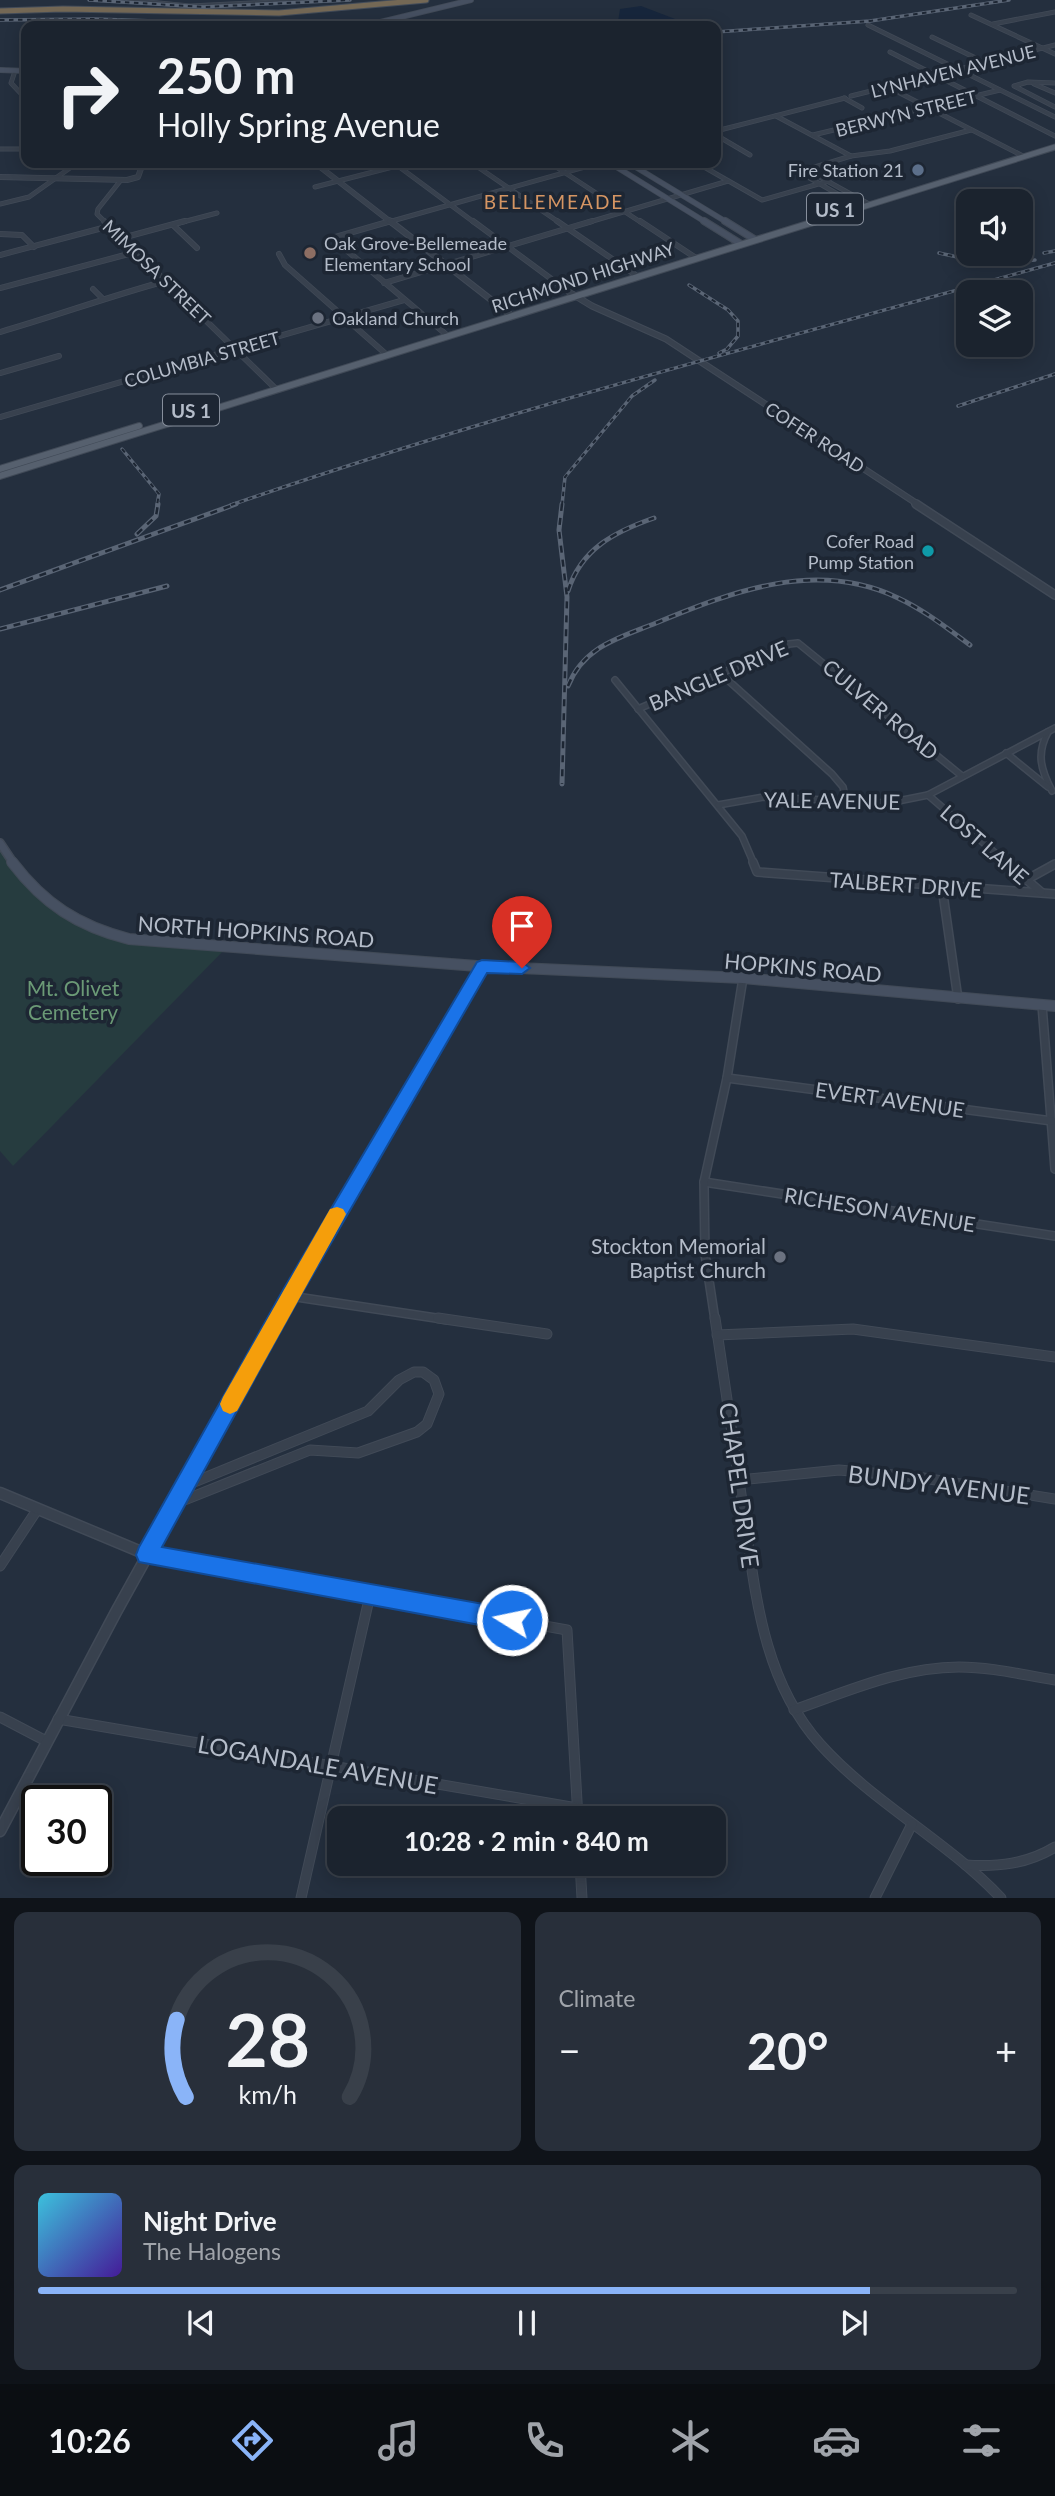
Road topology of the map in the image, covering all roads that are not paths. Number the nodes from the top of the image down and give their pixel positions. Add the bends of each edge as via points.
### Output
1 (128, 0) edge
2 (316, 0) edge
3 (407, 0) edge
4 (426, 0) edge
5 (471, 0) edge
6 (0, 9) edge
7 (1055, 12) edge
8 (971, 15) dead end
9 (385, 21) edge
10 (991, 24) junction
11 (868, 25) dead end
12 (932, 37) dead end
13 (1055, 45) edge
14 (1043, 48) junction
15 (890, 52) dead end
16 (1055, 54) edge
17 (985, 63) junction
18 (958, 69) junction
19 (0, 72) edge
20 (21, 73) edge
21 (21, 73) edge
22 (14, 74) junction
23 (936, 75) junction
24 (1030, 82) junction
25 (1055, 83) edge
26 (888, 86) junction
27 (1000, 90) junction
28 (1055, 93) edge
29 (21, 96) edge
30 (851, 96) dead end
31 (976, 96) junction
32 (1055, 107) edge
33 (862, 108) dead end
34 (929, 108) junction
35 (776, 116) junction
36 (1055, 117) edge
37 (971, 130) junction
38 (721, 132) edge
39 (813, 135) junction
40 (721, 136) edge
41 (1055, 136) edge
42 (1055, 144) edge
43 (0, 149) edge
44 (21, 149) edge
45 (750, 155) dead end
46 (1020, 155) junction
47 (851, 156) junction
48 (70, 168) edge
49 (139, 168) edge
50 (322, 168) edge
51 (383, 168) edge
52 (401, 168) edge
53 (479, 168) edge
54 (558, 168) edge
55 (580, 168) edge
56 (618, 168) edge
57 (637, 168) edge
58 (706, 168) edge
59 (805, 170) junction
60 (565, 172) junction
61 (0, 177) edge
62 (57, 178) junction
63 (121, 180) junction
64 (339, 181) junction
65 (728, 181) junction
66 (829, 181) junction
67 (820, 184) junction
68 (315, 187) dead end
69 (509, 188) junction
70 (681, 195) junction
71 (668, 199) junction
72 (862, 203) junction
73 (2, 204) edge
74 (450, 204) junction
75 (625, 212) junction
76 (217, 213) dead end
77 (390, 221) junction
78 (173, 225) junction
79 (110, 226) junction
80 (567, 229) junction
81 (0, 234) edge
82 (751, 237) junction
83 (122, 238) junction
84 (737, 242) junction
85 (508, 246) junction
86 (34, 247) junction
87 (197, 247) dead end
88 (136, 252) junction
89 (279, 254) dead end
90 (0, 256) edge
91 (693, 256) junction
92 (446, 264) junction
93 (634, 274) junction
94 (166, 281) junction
95 (384, 282) junction
96 (0, 288) edge
97 (93, 289) dead end
98 (572, 294) junction
99 (102, 298) junction
100 (404, 300) junction
101 (509, 314) junction
102 (344, 317) junction
103 (0, 332) edge
104 (445, 334) junction
105 (236, 349) junction
106 (384, 353) junction
107 (59, 356) dead end
108 (0, 373) edge
109 (274, 387) junction
110 (0, 417) edge
111 (0, 469) edge
112 (0, 476) edge
113 (1055, 594) edge
114 (798, 643) joint
115 (720, 673) junction
116 (615, 680) dead end
117 (638, 709) junction
118 (1052, 730) edge
119 (1006, 753) junction
120 (962, 776) junction
121 (1054, 792) edge
122 (928, 795) junction
123 (846, 801) junction
124 (718, 805) junction
125 (0, 842) edge
126 (1055, 864) edge
127 (1026, 880) junction
128 (942, 887) junction
129 (1041, 893) junction
130 (1055, 894) edge
131 (482, 966) junction
132 (548, 969) joint
133 (743, 978) junction
134 (958, 999) junction
135 (1042, 1004) junction
136 (1055, 1006) edge
137 (727, 1078) junction
138 (1052, 1121) junction
139 (1055, 1169) edge
140 (704, 1182) junction
141 (1055, 1236) edge
142 (290, 1296) junction
143 (547, 1334) dead end
144 (717, 1335) junction
145 (1055, 1357) edge
146 (739, 1480) junction
147 (187, 1485) junction
148 (0, 1493) edge
149 (1055, 1499) edge
150 (175, 1504) junction
151 (37, 1510) junction
152 (146, 1555) junction
153 (0, 1566) edge
154 (370, 1595) junction
155 (1055, 1680) edge
156 (794, 1710) junction
157 (0, 1717) edge
158 (58, 1719) junction
159 (46, 1741) junction
160 (330, 1766) junction
161 (540, 1806) edge
162 (577, 1806) edge
163 (912, 1824) junction
164 (0, 1831) edge
165 (1055, 1847) edge
166 (966, 1865) junction
167 (581, 1876) edge
168 (300, 1898) edge
169 (582, 1898) edge
170 (875, 1898) edge
171 (1001, 1898) edge

1 - 2 street via 202,5
3 - 6 highway via 256,11
4 - 6 highway via 279,13
5 - 9 main road
7 - 10 street
8 - 10 street
10 - 14 street
11 - 18 street
12 - 17 street
13 - 14 street, LYNHAVEN AVENUE
14 - 16 street
14 - 17 street, LYNHAVEN AVENUE
15 - 23 street
17 - 18 street, LYNHAVEN AVENUE
18 - 23 street, LYNHAVEN AVENUE
18 - 27 street
19 - 20 main road
19 - 22 main road
21 - 22 main road
22 - 29 street via 11,83
23 - 26 street, LYNHAVEN AVENUE
23 - 31 street
24 - 25 street
24 - 28 street
24 - 32 street via 1014,86
26 - 30 street, LYNHAVEN AVENUE
26 - 34 street
27 - 31 street, BERWYN STREET
27 - 36 street
31 - 34 street, BERWYN STREET
31 - 41 street
33 - 35 street, LYNHAVEN AVENUE via 844,98
34 - 37 street
34 - 39 street, BERWYN STREET
35 - 38 street, LYNHAVEN AVENUE
35 - 39 street
37 - 46 street
37 - 47 street
39 - 47 street
40 - 45 street
42 - 46 main road, RICHMOND HIGHWAY / US 1
43 - 44 street
46 - 72 main road, RICHMOND HIGHWAY / US 1
47 - 59 street
48 - 62 street
49 - 63 street via 138,177
50 - 64 street
51 - 64 street
52 - 74 street
53 - 69 street
54 - 60 street
55 - 60 street
56 - 71 main road
57 - 70 main road
58 - 65 street
59 - 66 street
59 - 67 street via 800,172
60 - 69 street
60 - 75 street
61 - 62 street
62 - 63 street
62 - 73 street via 29,197
63 - 79 street, MIMOSA STREET via 97,211
64 - 68 street
64 - 77 street
65 - 67 street via 762,200
65 - 70 street
66 - 67 street
66 - 72 street
67 - 72 street
69 - 74 street
69 - 80 street
70 - 71 street
70 - 82 main road
71 - 75 street
71 - 84 main road
72 - 82 main road, RICHMOND HIGHWAY / US 1
74 - 77 street
74 - 85 street
75 - 80 street
75 - 91 street
76 - 78 street
77 - 92 street
77 - 95 street via 332,238
78 - 83 street
78 - 87 street
79 - 83 street, MIMOSA STREET
79 - 86 street
80 - 85 street
80 - 93 street
81 - 86 street via 22,235
82 - 84 main road, RICHMOND HIGHWAY / US 1
83 - 88 street, MIMOSA STREET
84 - 91 main road, RICHMOND HIGHWAY / US 1
85 - 92 street
85 - 98 street
86 - 90 street
88 - 94 street, MIMOSA STREET
88 - 96 street
89 - 102 street via 285,265
91 - 93 main road, RICHMOND HIGHWAY / US 1
92 - 95 street
92 - 101 street
93 - 98 main road, RICHMOND HIGHWAY / US 1
94 - 99 street
94 - 105 street, MIMOSA STREET
95 - 100 street
97 - 99 street
98 - 101 main road, RICHMOND HIGHWAY / US 1
98 - 113 street, COFER ROAD via 666,339
99 - 103 street via 81,309
100 - 102 street, COLUMBIA STREET
100 - 104 street
101 - 104 main road, RICHMOND HIGHWAY / US 1
102 - 105 street, COLUMBIA STREET
102 - 106 street
104 - 106 main road, RICHMOND HIGHWAY / US 1
105 - 109 street, MIMOSA STREET
105 - 110 street, COLUMBIA STREET
106 - 109 main road, RICHMOND HIGHWAY / US 1
107 - 108 street
109 - 111 main road, RICHMOND HIGHWAY / US 1
109 - 112 main road, RICHMOND HIGHWAY / US 1
114 - 115 street, BANGLE DRIVE
114 - 120 street, CULVER ROAD
115 - 117 street, BANGLE DRIVE
115 - 123 street via 832,774 843,787
116 - 117 street
117 - 124 street
118 - 119 street, YALE AVENUE
118 - 121 street via 1042,741 1039,762
119 - 120 street, YALE AVENUE
119 - 121 street
120 - 122 street, YALE AVENUE
122 - 123 street, YALE AVENUE via 898,802
122 - 127 street, LOST LANE
123 - 124 street, YALE AVENUE via 764,797
124 - 128 street, TALBERT DRIVE via 742,836 757,872
125 - 131 main road, NORTH HOPKINS ROAD via 29,886 50,906 102,933 172,944
126 - 127 street
127 - 129 street, LOST LANE
128 - 129 street, TALBERT DRIVE
128 - 134 street
129 - 130 street, TALBERT DRIVE
131 - 132 main road, NORTH HOPKINS ROAD
131 - 142 street
132 - 133 main road, HOPKINS ROAD
133 - 134 main road, HOPKINS ROAD
133 - 137 street, CHAPEL DRIVE
134 - 135 main road, HOPKINS ROAD
135 - 136 main road, HOPKINS ROAD
135 - 138 street
137 - 138 street, EVERT AVENUE
137 - 140 street, CHAPEL DRIVE
138 - 139 street
140 - 141 street, RICHESON AVENUE
140 - 144 street, CHAPEL DRIVE via 705,1254
142 - 143 street
142 - 147 street
144 - 145 street via 853,1329
144 - 146 street, CHAPEL DRIVE
146 - 149 street, BUNDY AVENUE via 839,1471 917,1477
146 - 156 street, CHAPEL DRIVE via 760,1617 776,1673
147 - 150 street
147 - 150 street via 368,1411 410,1373 423,1372 438,1386 427,1424 417,1432 358,1453 310,1450
148 - 151 street
150 - 152 street
151 - 152 street
151 - 153 street
152 - 154 street
152 - 158 street
154 - 160 street
154 - 162 street via 566,1630
155 - 156 street via 988,1669 937,1668 890,1677
156 - 163 street, CHAPEL DRIVE via 840,1767
157 - 159 street
158 - 159 street
158 - 160 street, LOGANDALE AVENUE
159 - 164 street
160 - 161 street, LOGANDALE AVENUE
160 - 168 street
163 - 166 street, CHAPEL DRIVE
163 - 170 street
165 - 166 street via 1012,1865
166 - 171 street, CHAPEL DRIVE
167 - 169 street

